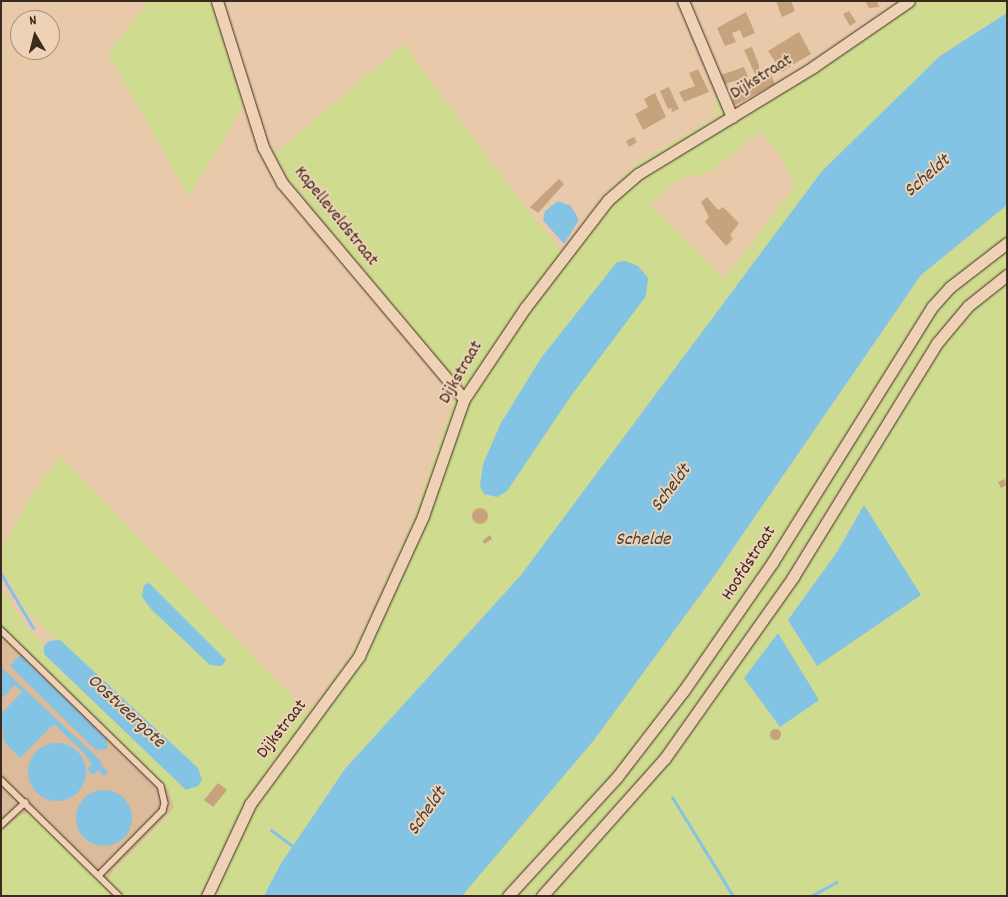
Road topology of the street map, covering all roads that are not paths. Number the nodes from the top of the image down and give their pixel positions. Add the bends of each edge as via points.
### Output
1 (217, 1) edge
2 (683, 1) edge
3 (909, 1) edge
4 (732, 117) junction
5 (1007, 243) edge
6 (1007, 275) edge
7 (464, 400) junction
8 (1, 630) edge
9 (1, 780) edge
10 (25, 803) junction
11 (1, 826) edge
12 (99, 876) junction
13 (119, 896) edge
14 (207, 896) edge
15 (508, 896) edge
16 (542, 896) edge

1 - 7 street, Kapelleveldstraat via 258,133 282,183
2 - 4 street
3 - 4 street, Dijkstraat
4 - 7 street, Dijkstraat via 638,174 608,200 524,308
5 - 15 street, Hoofdstraat via 950,287 932,307 772,563 684,690 617,777
6 - 16 street via 968,306 937,343 793,577 665,758
7 - 14 street, Dijkstraat via 423,516 359,656 250,804
8 - 12 lane via 161,786 164,812
9 - 10 lane
10 - 11 lane
10 - 12 lane
12 - 13 lane

